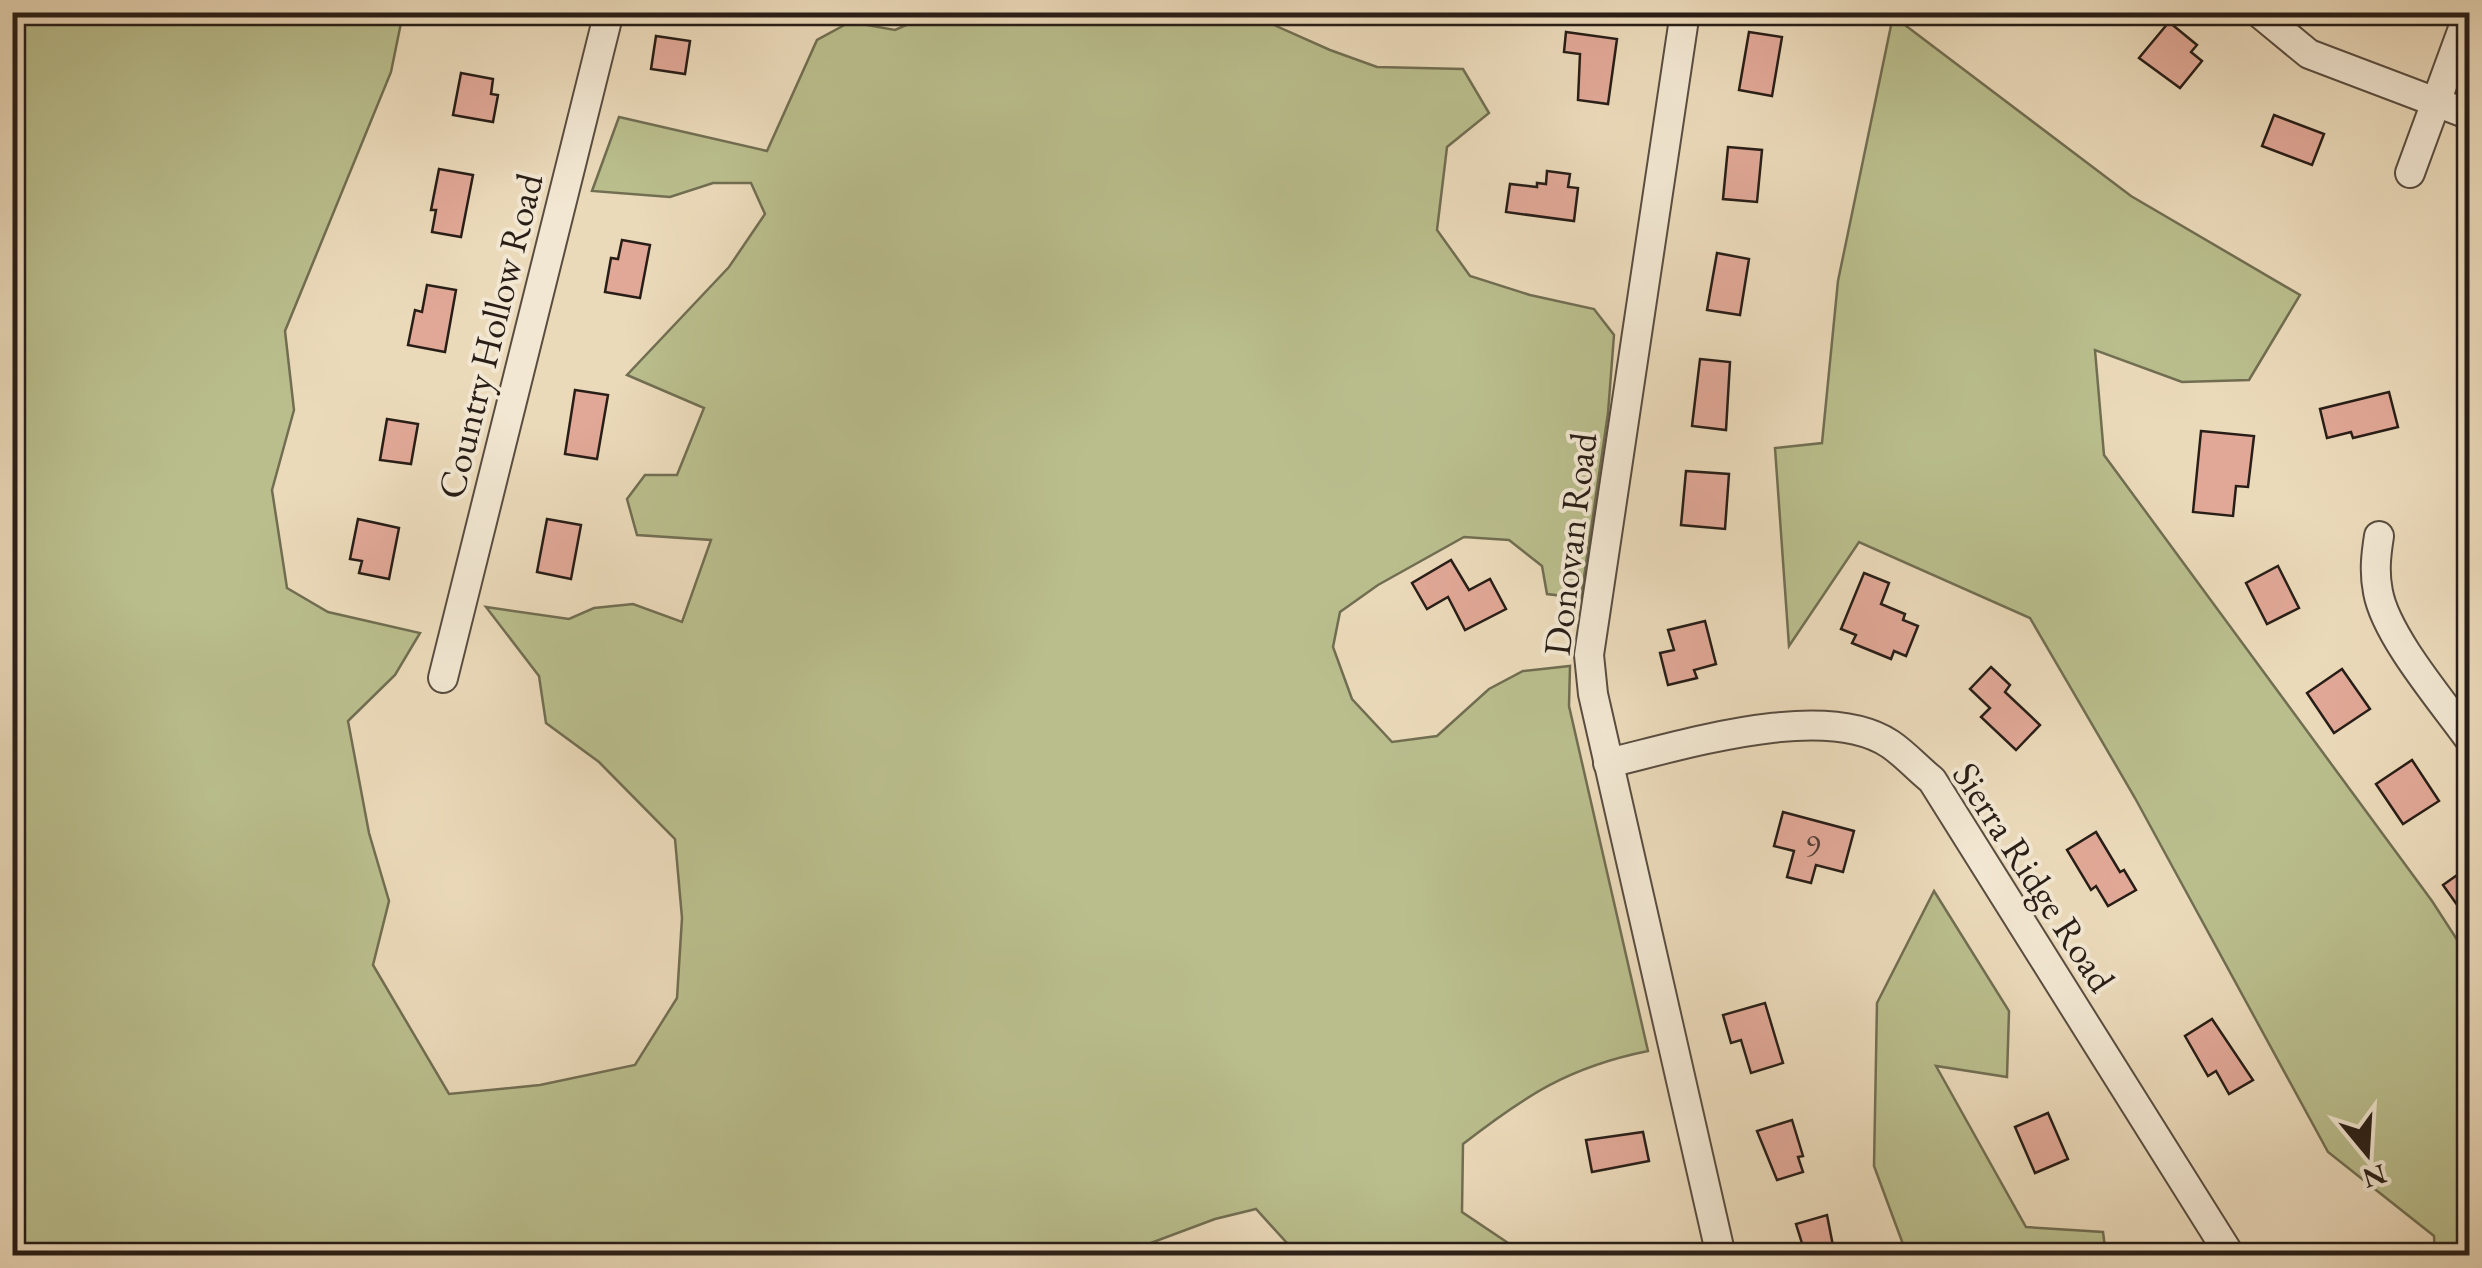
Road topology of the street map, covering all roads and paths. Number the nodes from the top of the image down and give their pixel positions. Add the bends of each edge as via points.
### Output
1 (609, 12) edge
2 (1684, 12) edge
3 (2258, 12) edge
4 (2469, 12) edge
5 (2438, 100) junction
6 (2470, 114) edge
7 (2410, 173) dead end
8 (2379, 536) dead end
9 (443, 678) dead end
10 (2470, 740) edge
11 (1608, 762) junction
12 (2228, 1252) dead end
13 (1721, 1256) edge

1 - 9 street, Country Hollow Road
2 - 11 street, Donovan Road via 1589,655
3 - 5 street via 2309,54
4 - 5 street
5 - 6 street
5 - 7 street
8 - 10 street via 2378,596 2393,631
11 - 12 street, Sierra Ridge Road via 1759,729 1835,726 1888,742 1932,780
11 - 13 street, Donovan Road

